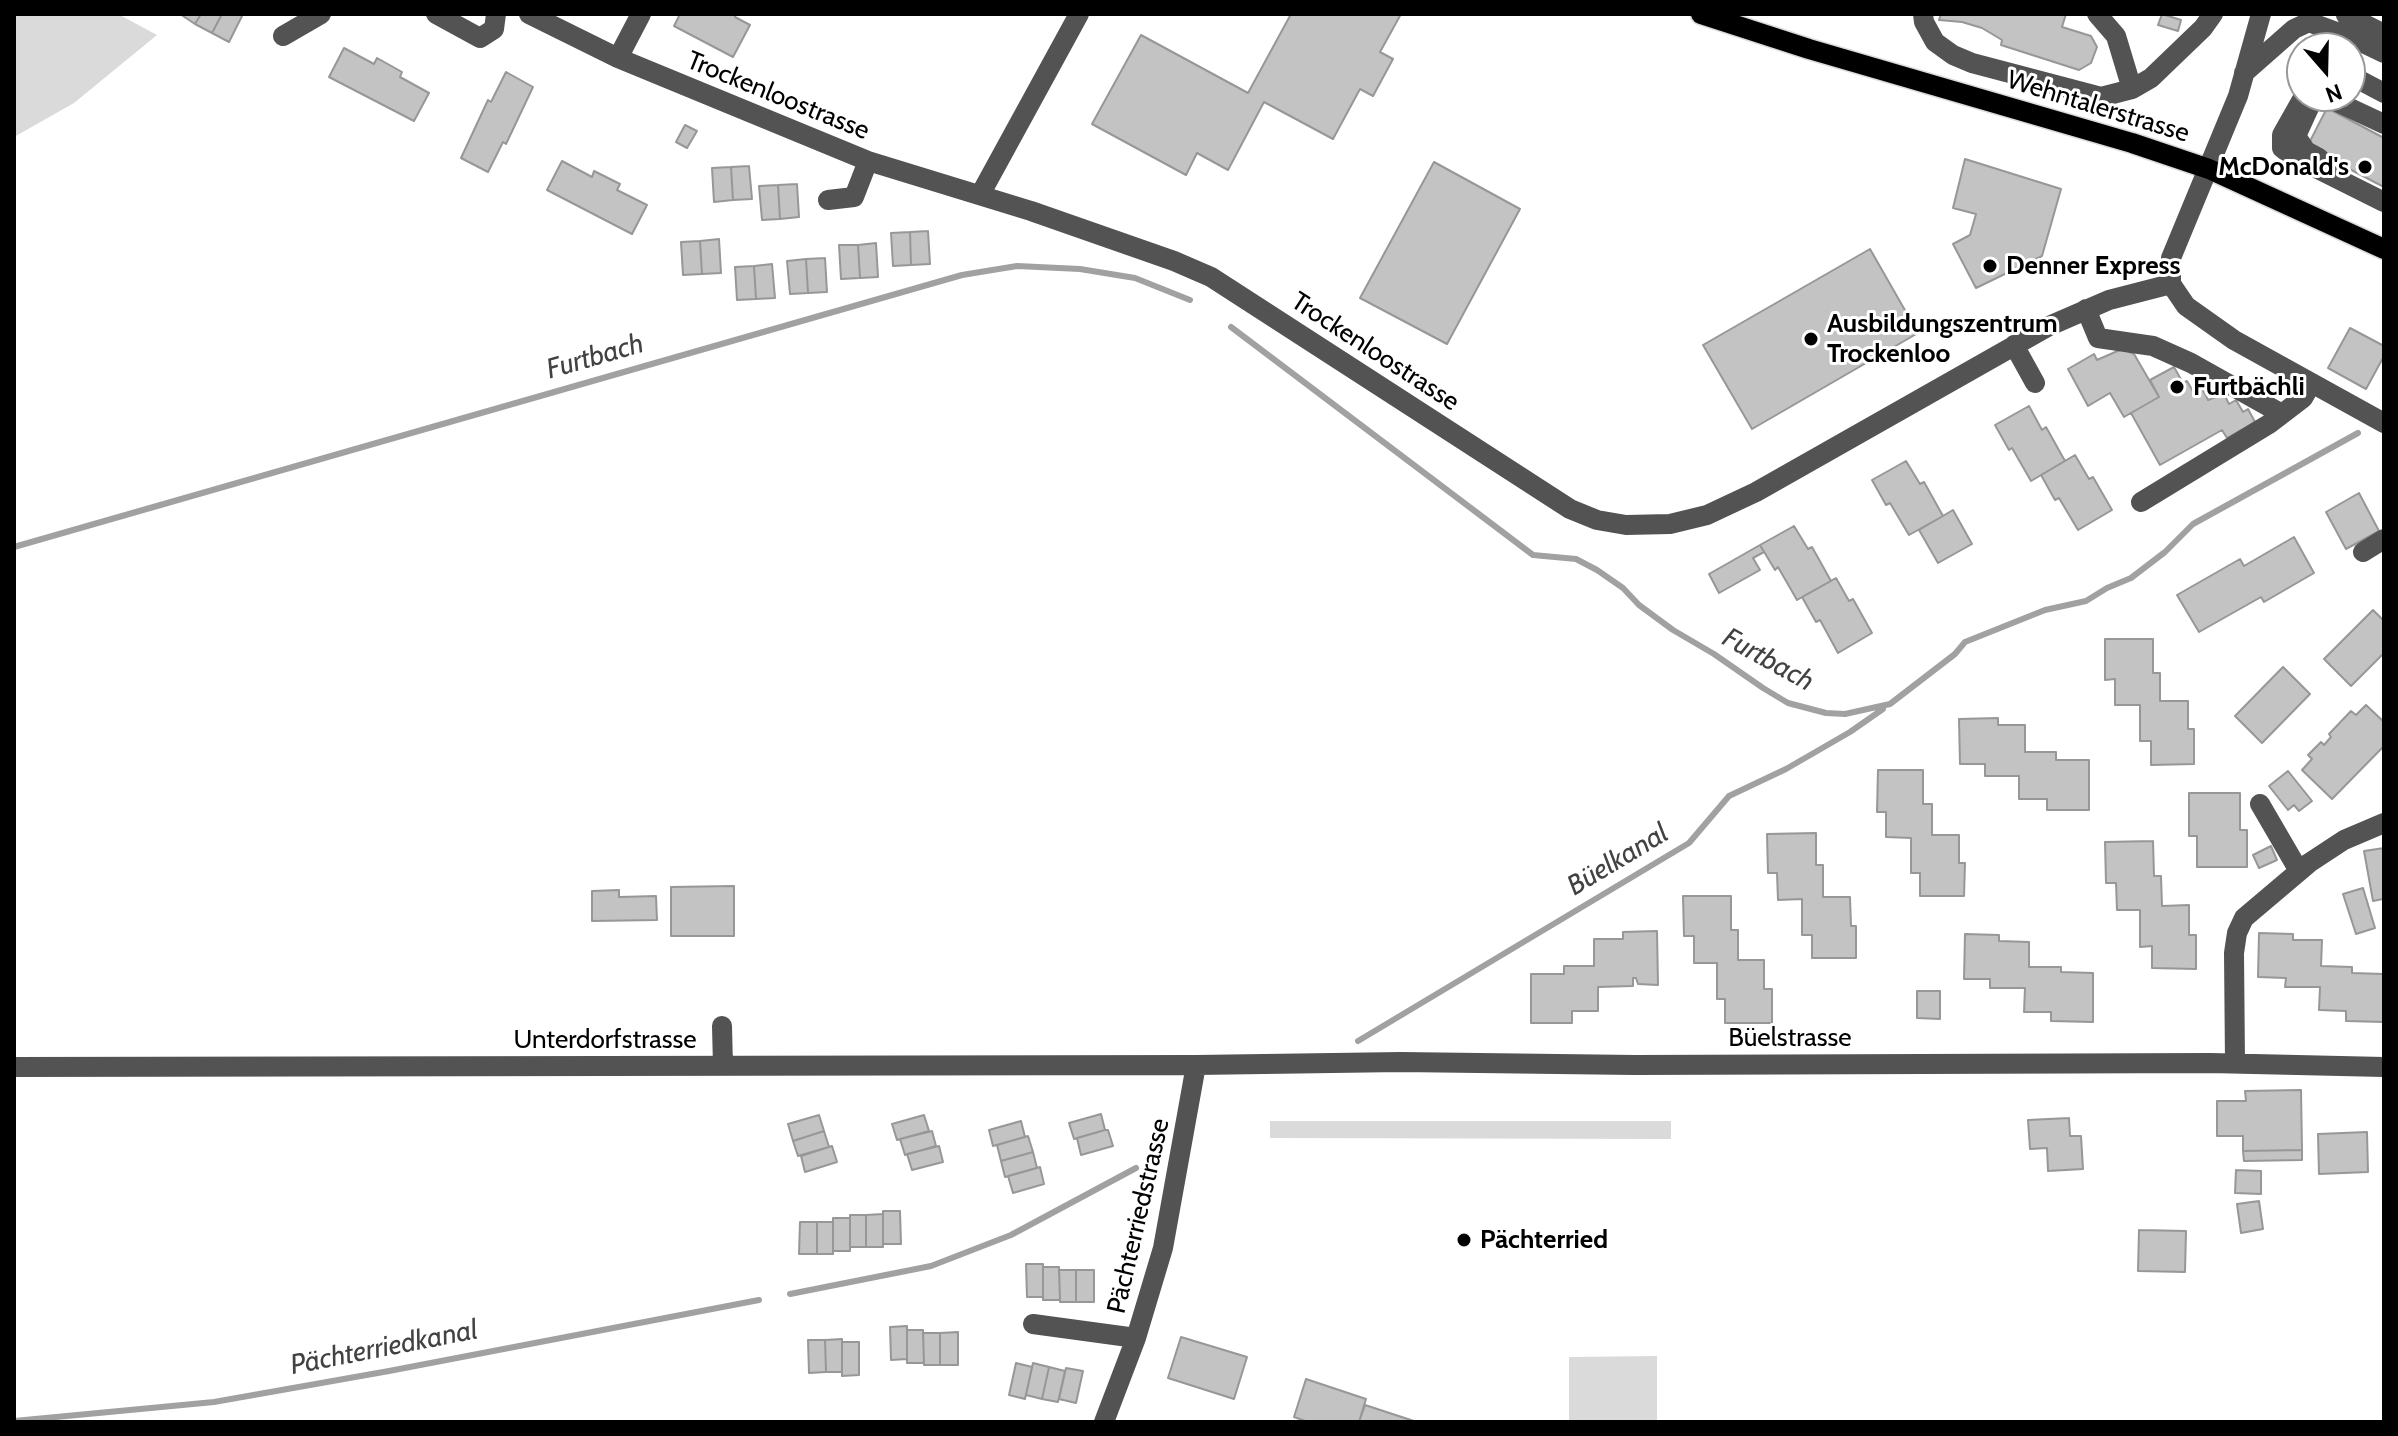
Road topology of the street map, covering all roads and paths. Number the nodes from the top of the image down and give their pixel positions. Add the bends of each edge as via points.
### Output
1 (321, 14) edge
2 (436, 14) edge
3 (496, 14) edge
4 (529, 14) edge
5 (641, 14) edge
6 (1079, 14) edge
7 (1701, 14) edge
8 (1923, 14) edge
9 (2097, 14) edge
10 (2213, 14) edge
11 (2261, 14) edge
12 (2346, 14) edge
13 (2317, 18) edge
14 (2384, 34) edge
15 (283, 36) dead end
16 (2384, 53) edge
17 (618, 58) junction
18 (2244, 73) junction
19 (2366, 83) edge
20 (2132, 89) junction
21 (2384, 93) edge
22 (2295, 112) edge
23 (2306, 112) edge
24 (2358, 112) edge
25 (2384, 124) edge
26 (868, 161) junction
27 (2209, 169) junction
28 (980, 195) junction
29 (828, 200) dead end
30 (2384, 201) edge
31 (2384, 249) edge
32 (2171, 284) junction
33 (2086, 309) junction
34 (2014, 345) junction
35 (2035, 383) dead end
36 (2311, 384) junction
37 (2282, 414) junction
38 (2383, 421) edge
39 (2141, 502) dead end
40 (2384, 539) edge
41 (2363, 552) dead end
42 (2260, 804) dead end
43 (2384, 823) edge
44 (2299, 871) junction
45 (722, 1026) dead end
46 (2235, 1063) junction
47 (1196, 1065) junction
48 (723, 1066) junction
49 (14, 1067) edge
50 (2384, 1067) edge
51 (1033, 1324) dead end
52 (1136, 1338) junction
53 (1104, 1422) edge

1 - 15 street
2 - 3 street via 480,38 494,29
4 - 17 street, Trockenloostrasse
5 - 17 street
6 - 28 street
7 - 27 main road, Wehntalerstrasse
8 - 20 street via 1935,42 1972,63 2101,97
9 - 20 street via 2116,36
10 - 20 street via 2167,65
11 - 18 street
12 - 14 street
13 - 16 street
13 - 18 street via 2294,29
17 - 26 street, Trockenloostrasse
18 - 27 street
19 - 21 street
22 - 30 street via 2282,135 2282,148
23 - 30 street via 2296,136 2300,145 2373,186
24 - 25 street
26 - 28 street, Trockenloostrasse
26 - 29 street via 854,197
27 - 31 main road
27 - 32 street, Wehntalerstrasse via 2171,258
28 - 34 street, Trockenloostrasse via 1211,277 1570,509 1626,525 1670,524 1707,515
32 - 33 street, Trockenloostrasse
32 - 36 street via 2193,312
33 - 34 street, Trockenloostrasse
33 - 37 street via 2098,338 2153,346
34 - 35 street
36 - 37 street
36 - 38 street
37 - 39 street
40 - 41 street
42 - 44 street
43 - 44 street via 2344,840
44 - 46 street via 2244,918 2237,933
45 - 48 street
46 - 47 street, Büelstrasse
46 - 50 street, Büelstrasse
47 - 48 street, Unterdorfstrasse
47 - 52 street, Pächterriedstrasse via 1163,1248
48 - 49 street, Unterdorfstrasse
51 - 52 street
52 - 53 street, Pächterriedstrasse

